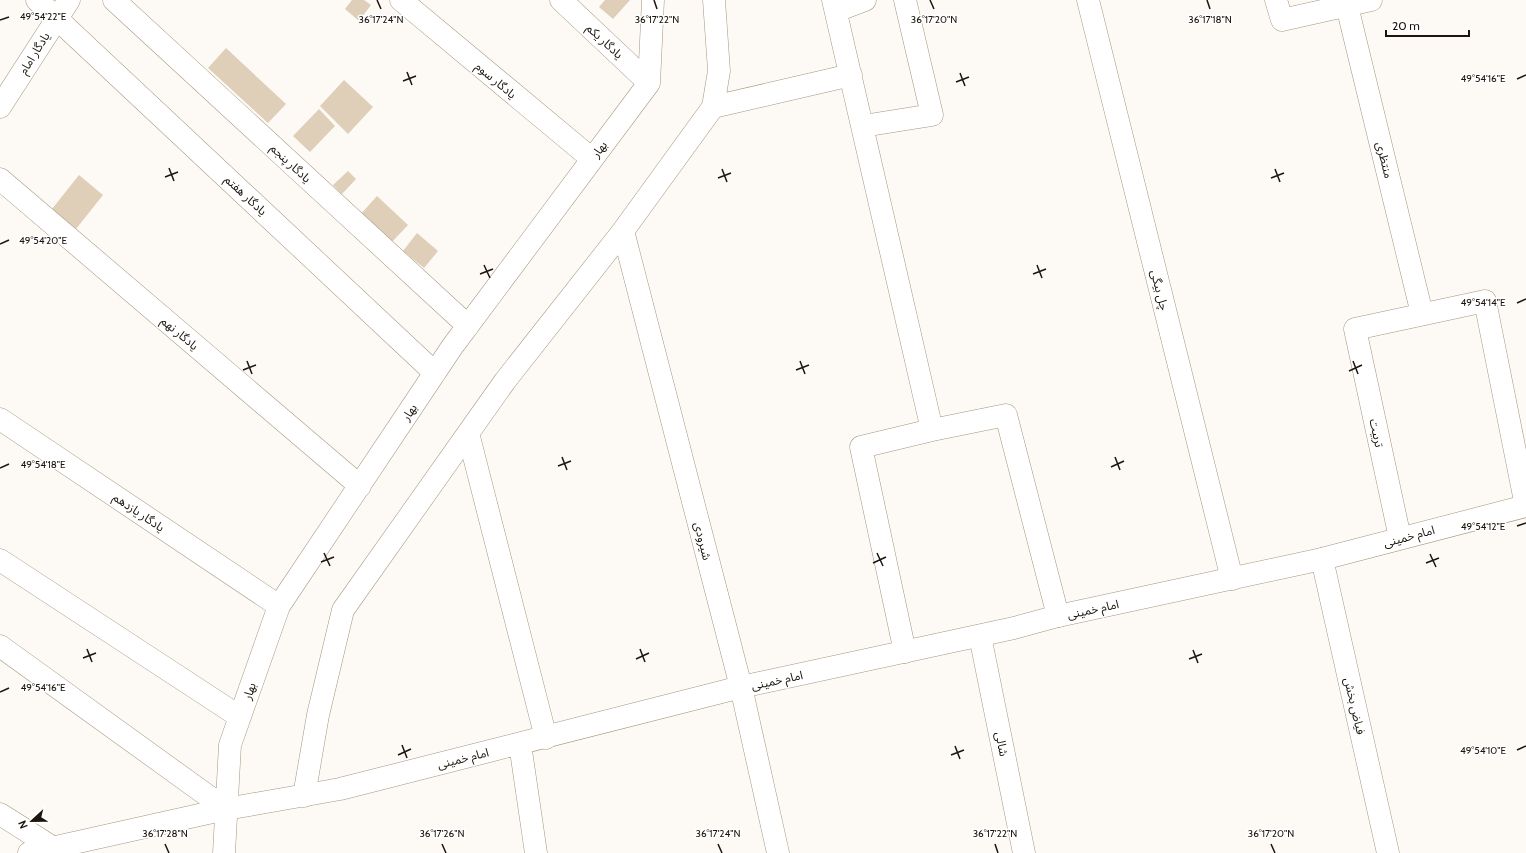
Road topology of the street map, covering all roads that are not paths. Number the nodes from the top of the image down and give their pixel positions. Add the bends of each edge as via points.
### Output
1 (37, 0) edge
2 (69, 0) edge
3 (114, 0) edge
4 (401, 0) edge
5 (561, 0) edge
6 (653, 0) edge
7 (714, 0) edge
8 (865, 0) edge
9 (905, 0) edge
10 (1088, 0) edge
11 (1276, 0) edge
12 (1371, 0) edge
13 (834, 5) edge
14 (1348, 6) junction
15 (56, 18) junction
16 (851, 75) junction
17 (648, 83) junction
18 (713, 107) junction
19 (0, 108) edge
20 (863, 126) junction
21 (592, 159) junction
22 (0, 180) edge
23 (623, 231) junction
24 (1422, 314) junction
25 (468, 326) junction
26 (436, 373) junction
27 (0, 419) edge
28 (932, 430) junction
29 (468, 432) junction
30 (360, 486) junction
31 (1526, 506) edge
32 (1400, 538) junction
33 (1322, 559) junction
34 (0, 560) edge
35 (1232, 579) junction
36 (279, 606) junction
37 (1058, 616) junction
38 (980, 636) junction
39 (0, 646) edge
40 (904, 652) junction
41 (741, 688) junction
42 (240, 717) junction
43 (546, 738) junction
44 (520, 744) junction
45 (304, 796) junction
46 (226, 809) junction
47 (0, 814) edge
48 (62, 848) edge
49 (29, 853) edge
50 (224, 853) edge
51 (536, 853) edge
52 (778, 853) edge
53 (1024, 853) edge
54 (1388, 853) edge

1 - 15 street, یادگار هفتم
2 - 15 street, یادگار امام
3 - 25 street, یادگار پنجم
4 - 21 street, یادگار سوم
5 - 17 street, یادگار یکم
6 - 17 street
7 - 18 street via 719,71
8 - 13 street
9 - 20 street via 932,115
10 - 35 street, چل بیگی
11 - 14 street via 1282,20
12 - 14 street
13 - 16 street
14 - 24 street, منتظری
15 - 19 street, یادگار امام
15 - 26 street, یادگار هفتم
16 - 18 street
16 - 20 street
17 - 21 street, بهار
18 - 23 street
20 - 28 street
21 - 25 street, بهار
22 - 30 street, یادگار نهم
23 - 29 street
23 - 41 street, شیرودی
24 - 31 street via 1485,301
24 - 32 street, تربیت via 1355,328
25 - 26 street, بهار
26 - 30 street, بهار
27 - 36 street, یادگار یازدهم
28 - 37 street via 1006,414
28 - 40 street via 861,447
29 - 43 street
29 - 45 street via 343,610 318,715
30 - 36 street, بهار
31 - 32 street, امام خمینی
32 - 33 street, امام خمینی
33 - 35 street, امام خمینی
33 - 54 street, فیاض بخش
34 - 42 street
35 - 37 street, امام خمینی
36 - 42 street, بهار
37 - 38 street, امام خمینی
38 - 40 street, امام خمینی
38 - 53 street, شالی
39 - 46 street
40 - 41 street, امام خمینی
41 - 43 street, امام خمینی
41 - 52 street, شیرودی
42 - 46 street, بهار via 230,745
43 - 44 street, امام خمینی
44 - 45 street, امام خمینی
44 - 51 street
45 - 46 street, امام خمینی
46 - 48 street, امام خمینی
46 - 50 street, بهار
47 - 48 street
48 - 49 street, امام خمینی

